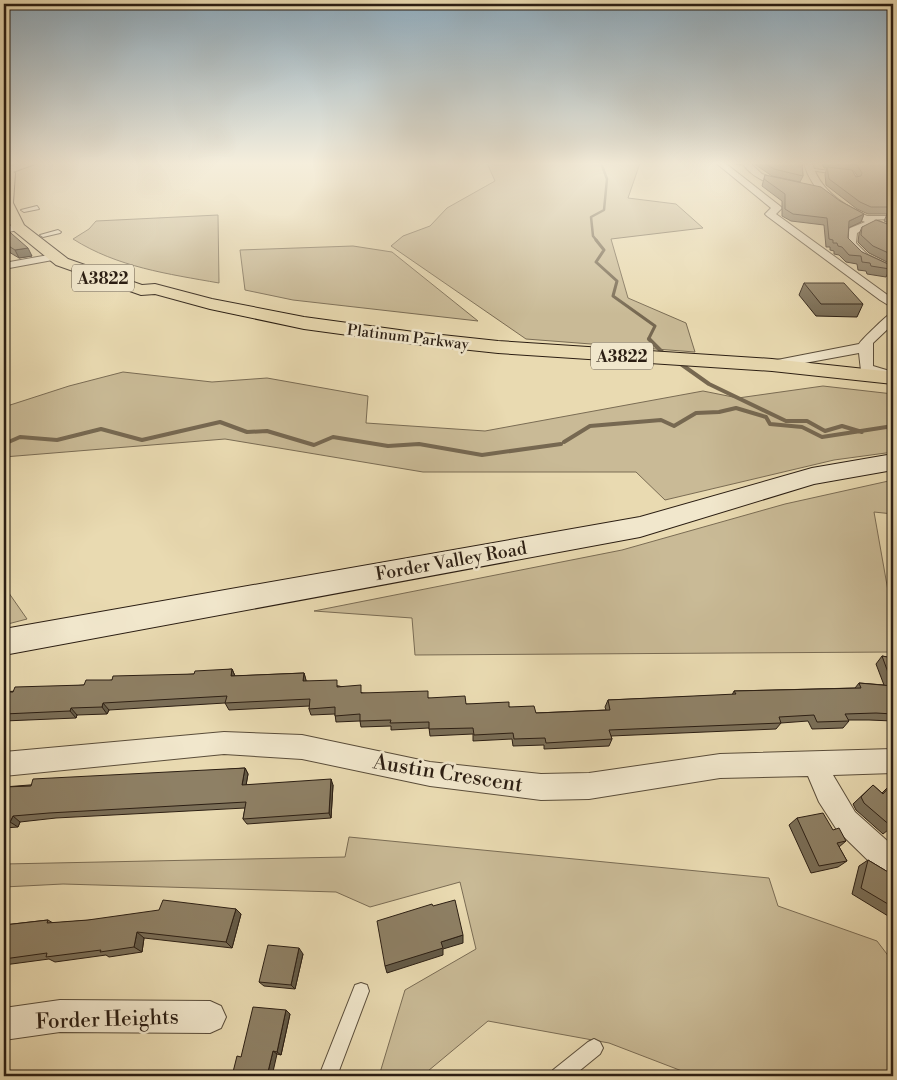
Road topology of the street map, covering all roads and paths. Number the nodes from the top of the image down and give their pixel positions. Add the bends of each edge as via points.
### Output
1 (7, 213) edge
2 (27, 213) edge
3 (771, 213) edge
4 (858, 213) edge
5 (887, 218) edge
6 (869, 220) junction
7 (11, 228) edge
8 (893, 230) edge
9 (54, 257) junction
10 (4, 266) edge
11 (893, 271) edge
12 (155, 289) junction
13 (893, 304) edge
14 (893, 316) edge
15 (874, 335) junction
16 (772, 365) junction
17 (883, 368) edge
18 (893, 462) edge
19 (4, 642) edge
20 (893, 761) edge
21 (815, 763) junction
22 (4, 764) edge
23 (893, 866) edge
24 (361, 990) dead end
25 (210, 1017) dead end
26 (4, 1024) edge
27 (594, 1048) dead end
28 (328, 1076) edge
29 (559, 1076) edge

1 - 7 main road
2 - 12 main road, A3822 via 26,216 50,233 64,254
3 - 13 street
4 - 6 street
5 - 6 lane
6 - 8 street
6 - 11 street via 852,231 851,244 864,257
7 - 9 main road, Platinum Parkway
9 - 10 street
9 - 12 main road, Platinum Parkway / A3822 via 141,290
12 - 16 main road, Platinum Parkway / A3822 via 304,323 498,347
14 - 15 street
15 - 17 street
15 - 17 street via 866,342
16 - 17 main road, Platinum Parkway
16 - 17 main road, Platinum Parkway via 815,363
18 - 19 main road, Forder Valley Road via 812,476 640,527
20 - 21 street, Austin Crescent
21 - 22 street, Austin Crescent via 720,766 589,786 542,787 430,774 302,747 224,743
21 - 23 street via 828,793 846,821
24 - 28 lane
25 - 26 street, Forder Heights via 60,1016
27 - 29 lane

